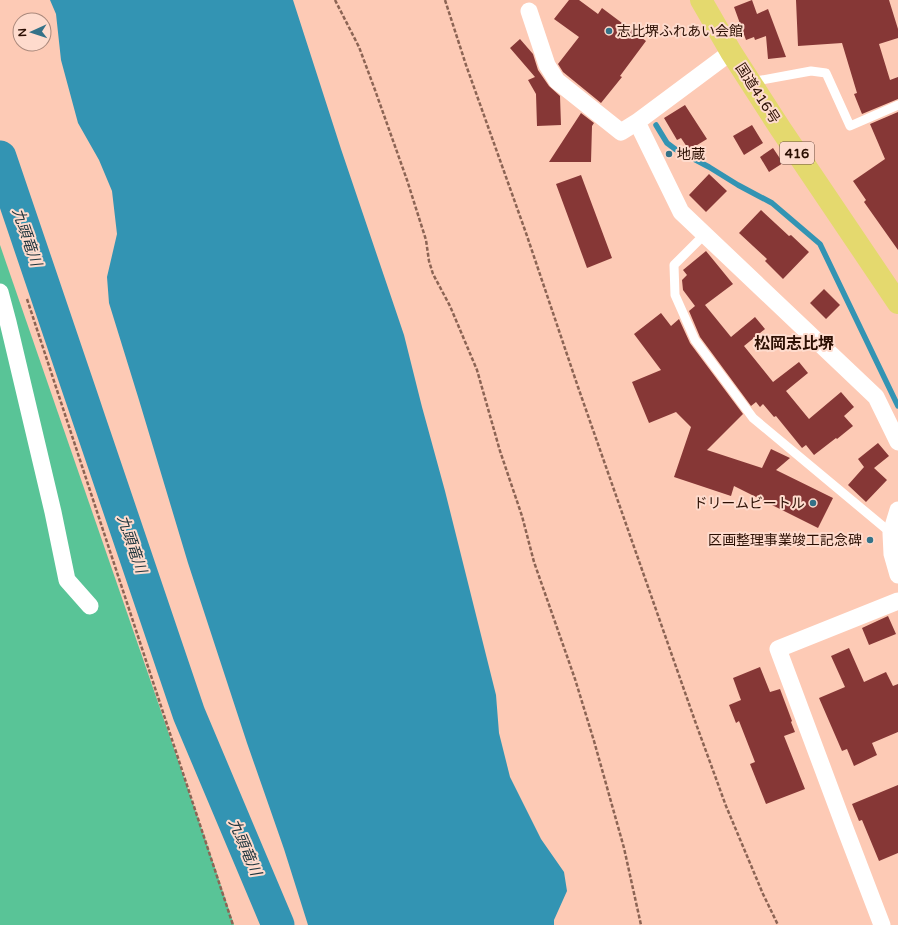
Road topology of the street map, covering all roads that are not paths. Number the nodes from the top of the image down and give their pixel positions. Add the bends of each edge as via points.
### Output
1 (701, 0) edge
2 (529, 11) dead end
3 (732, 52) junction
4 (751, 82) junction
5 (898, 105) edge
6 (637, 122) junction
7 (704, 234) junction
8 (0, 292) edge
9 (898, 303) edge
10 (898, 442) edge
11 (898, 510) edge
12 (891, 533) junction
13 (898, 575) edge
14 (898, 601) edge
15 (90, 606) dead end
16 (882, 925) edge

1 - 3 highway, 国道416号 / 416
2 - 6 street via 547,65 556,81 621,132
3 - 4 highway, 国道416号 / 416
3 - 6 street
4 - 5 lane via 811,71 826,73 850,126
4 - 9 highway, 国道416号 / 416
6 - 7 street via 681,212
7 - 10 street via 876,397
7 - 12 lane via 674,265 674,295 695,340 753,418
8 - 15 street via 67,580
11 - 12 street
12 - 13 street via 892,554
14 - 16 street via 778,649

